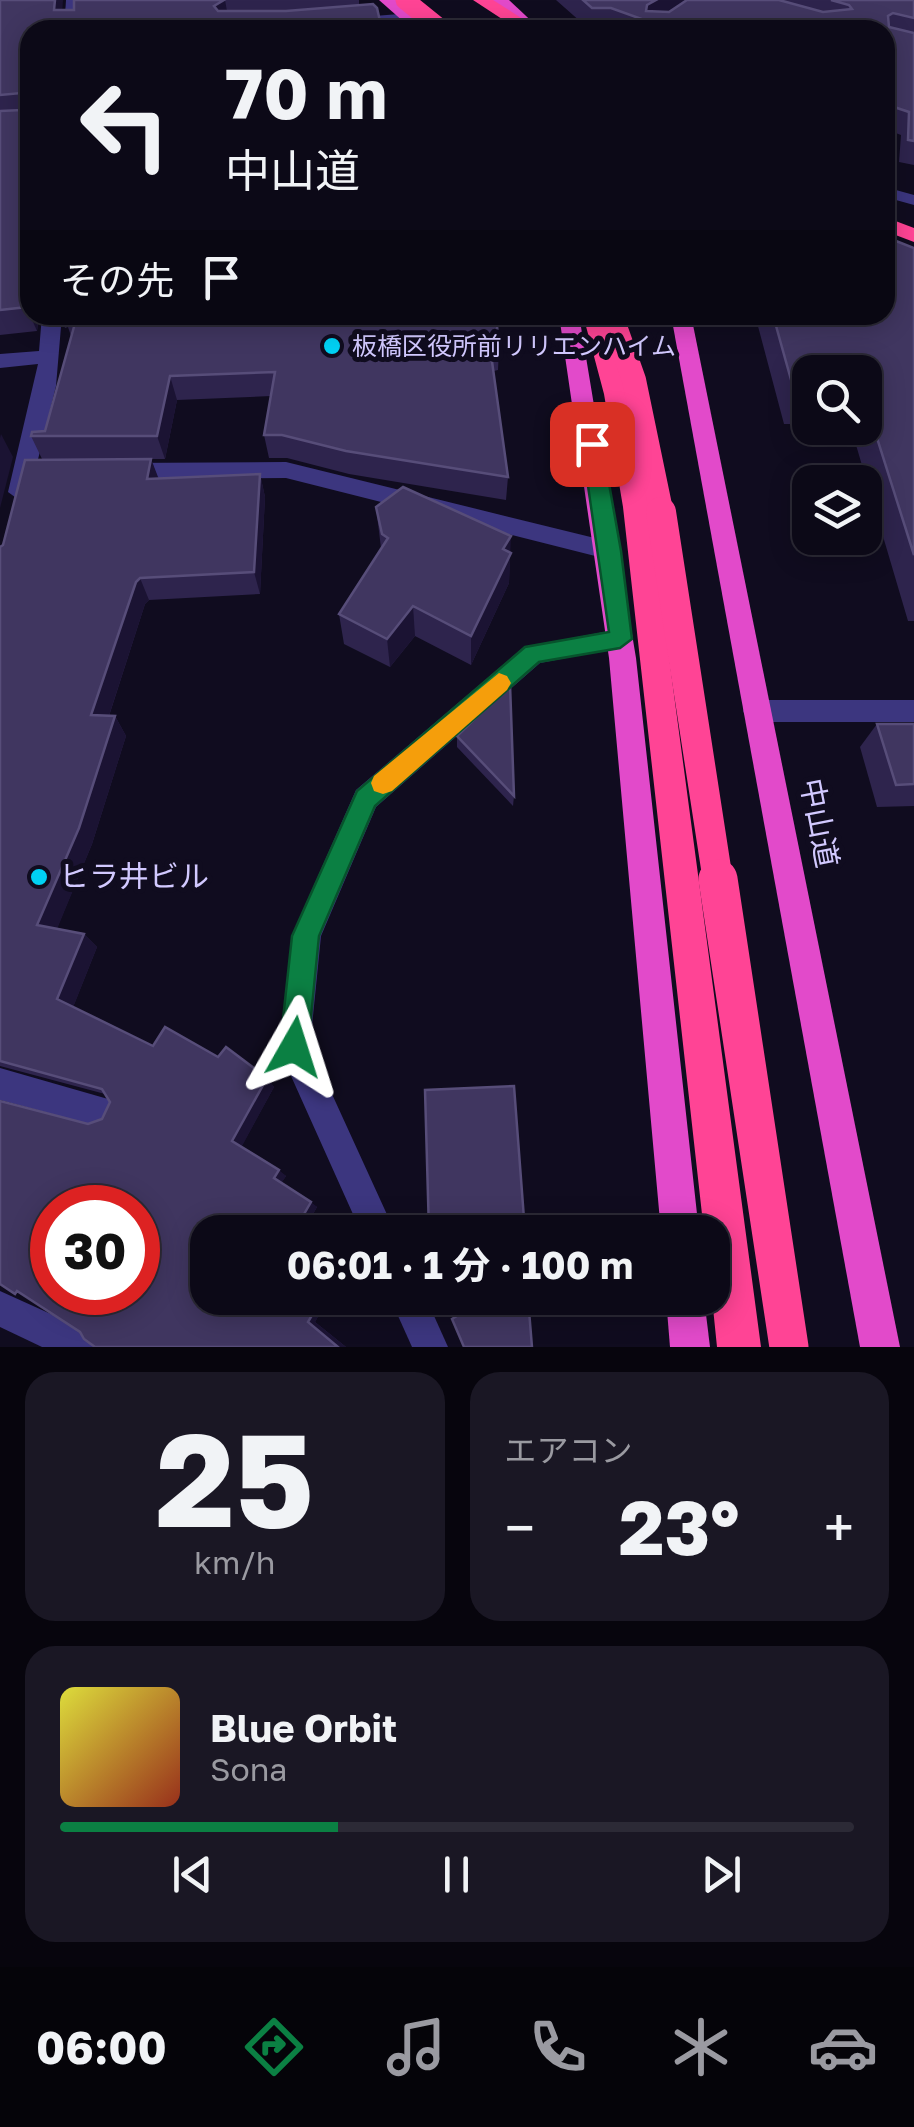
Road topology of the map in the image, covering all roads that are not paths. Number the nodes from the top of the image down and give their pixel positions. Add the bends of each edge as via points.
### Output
1 (388, 0) edge
2 (467, 0) edge
3 (480, 0) edge
4 (500, 0) edge
5 (410, 12) edge
6 (354, 20) edge
7 (500, 20) edge
8 (515, 20) edge
9 (521, 20) edge
10 (51, 325) edge
11 (571, 325) edge
12 (597, 325) edge
13 (615, 325) edge
14 (682, 325) edge
15 (48, 356) junction
16 (0, 362) edge
17 (99, 471) edge
18 (15, 509) edge
19 (611, 551) junction
20 (620, 639) junction
21 (756, 710) junction
22 (914, 711) edge
23 (0, 1084) edge
24 (104, 1112) edge
25 (370, 1215) edge
26 (678, 1215) edge
27 (0, 1309) edge
28 (416, 1315) edge
29 (687, 1315) edge
30 (82, 1347) edge
31 (430, 1347) edge
32 (690, 1347) edge
33 (739, 1347) edge
34 (789, 1347) edge
35 (880, 1347) edge

1 - 5 highway
2 - 7 highway
3 - 8 highway
4 - 9 highway
5 - 6 street
10 - 15 street
11 - 19 highway
12 - 33 highway via 636,507
13 - 34 highway, bridge via 634,380 662,515
14 - 21 highway, 中山道
15 - 16 street
15 - 18 street via 34,471
17 - 19 street via 286,470
19 - 20 highway
20 - 25 street via 533,654 366,798 306,936 294,1047
20 - 26 highway
21 - 22 street
21 - 35 highway, 中山道
23 - 24 street
27 - 30 street
28 - 31 street
29 - 32 highway

